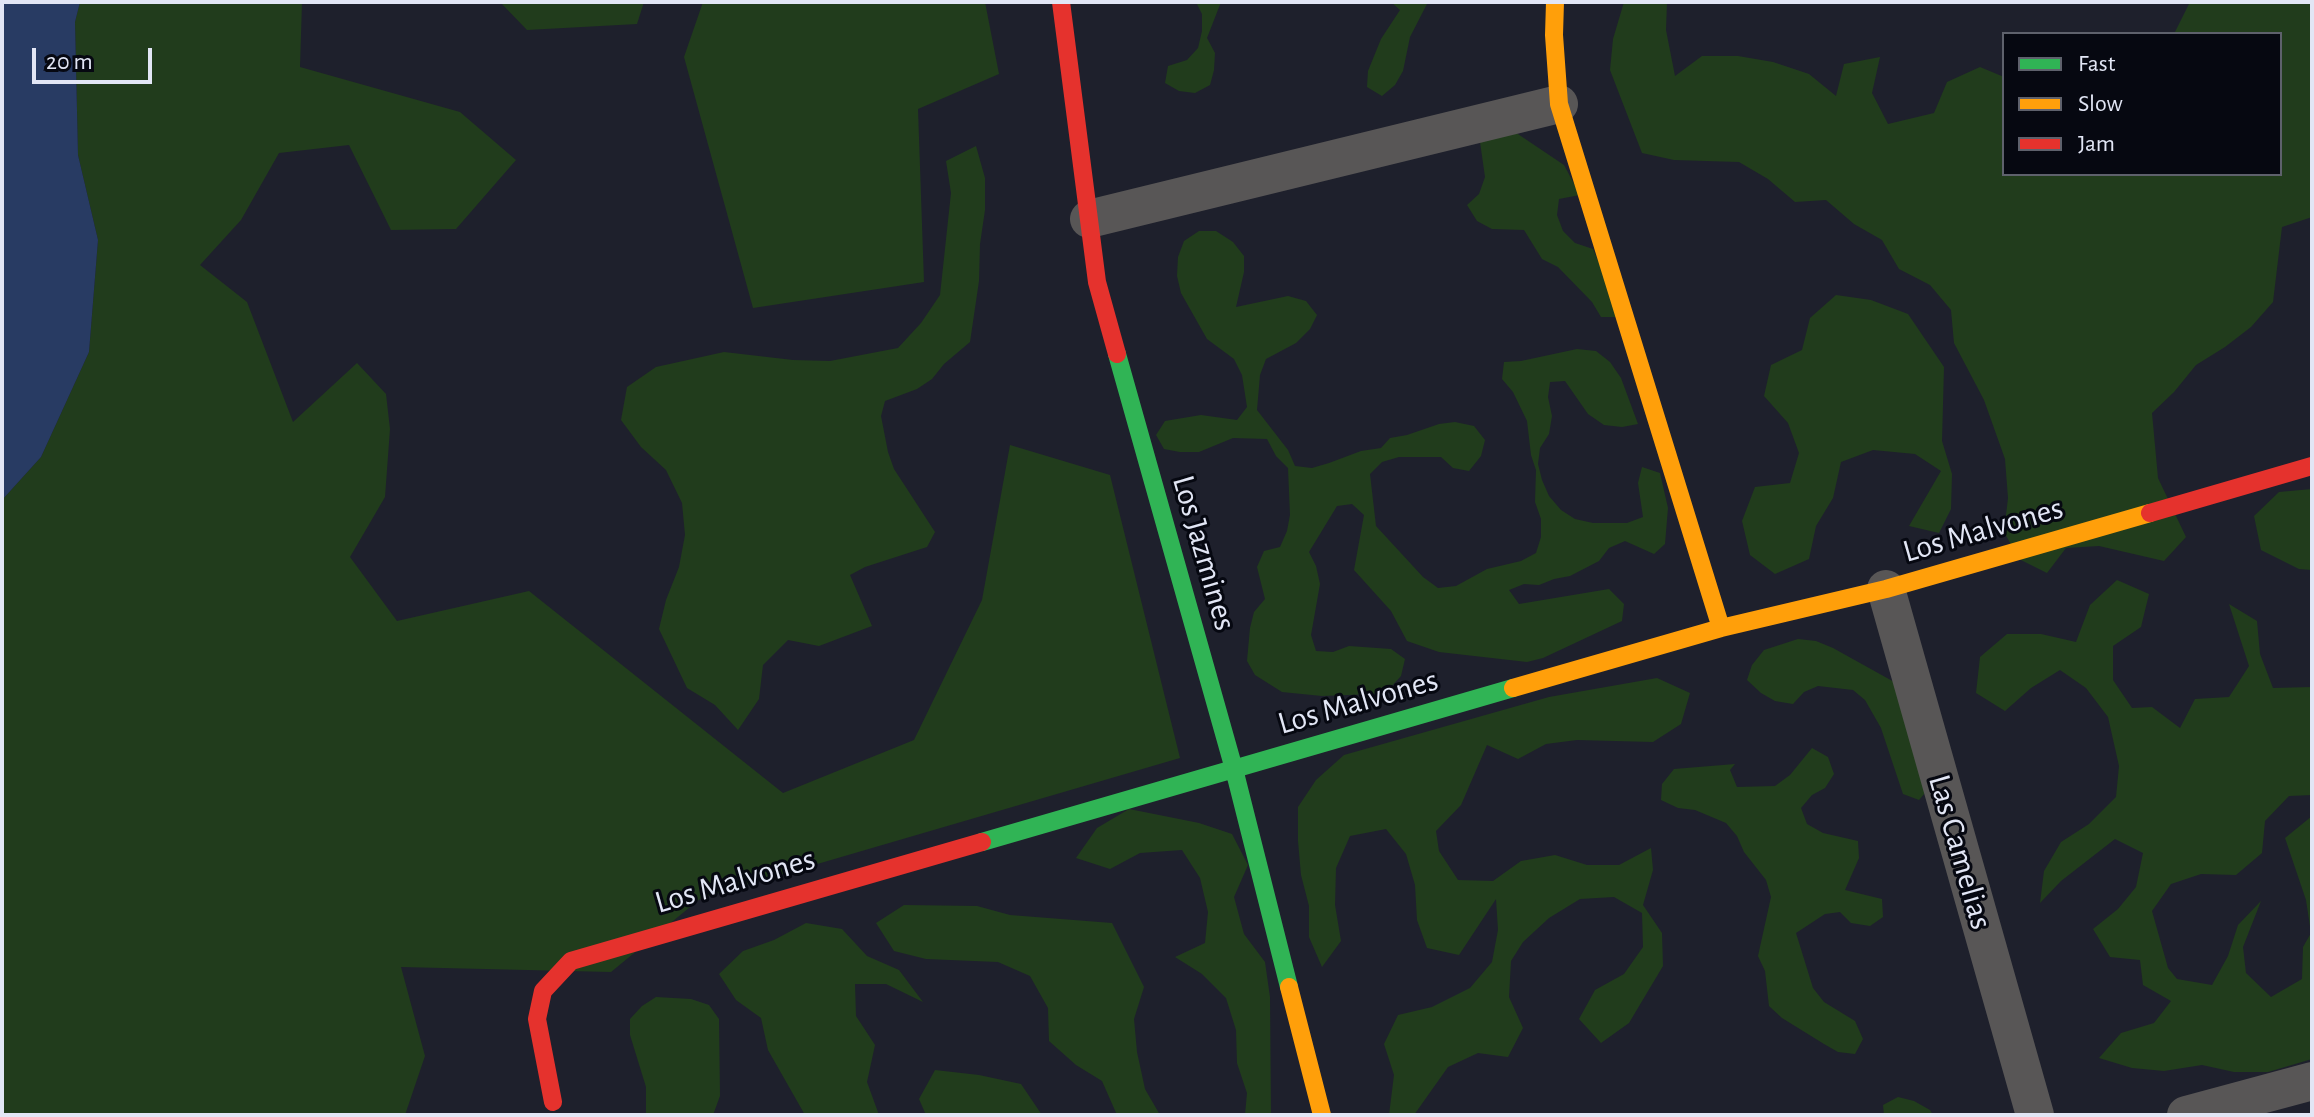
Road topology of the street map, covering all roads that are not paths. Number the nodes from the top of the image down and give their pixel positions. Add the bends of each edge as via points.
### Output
1 (1061, 2) edge
2 (1555, 2) edge
3 (1559, 104) junction
4 (1089, 219) junction
5 (2312, 466) edge
6 (1886, 589) junction
7 (1721, 628) junction
8 (1234, 769) junction
9 (2312, 1081) edge
10 (553, 1102) dead end
11 (1322, 1115) edge
12 (2035, 1115) edge
13 (2186, 1115) edge

1 - 4 street, Los Jazmines
2 - 3 street
3 - 4 street
3 - 7 street
4 - 8 street, Los Jazmines via 1097,282
5 - 6 street, Los Malvones
6 - 7 street, Los Malvones
6 - 12 street, Las Camelias
7 - 8 street, Los Malvones
8 - 10 street, Los Malvones via 571,961 543,991 537,1019
8 - 11 street, Los Jazmines
9 - 13 street

